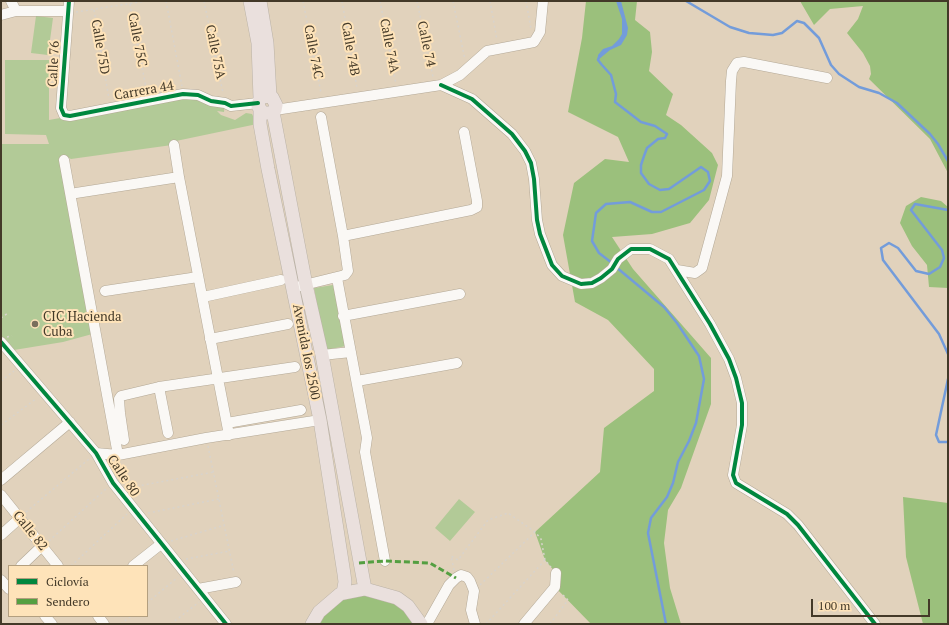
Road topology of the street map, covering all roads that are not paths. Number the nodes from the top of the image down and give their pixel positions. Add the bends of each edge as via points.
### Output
1 (11, 1) edge
2 (250, 1) edge
3 (260, 1) edge
4 (543, 1) edge
5 (68, 9) edge
6 (16, 11) junction
7 (1, 15) edge
8 (827, 78) dead end
9 (438, 86) junction
10 (263, 105) junction
11 (64, 115) joint
12 (321, 117) dead end
13 (464, 132) dead end
14 (174, 145) dead end
15 (64, 160) dead end
16 (179, 177) junction
17 (76, 194) dead end
18 (343, 236) junction
19 (677, 270) junction
20 (198, 276) junction
21 (337, 278) junction
22 (281, 280) dead end
23 (300, 286) junction
24 (105, 291) dead end
25 (460, 294) dead end
26 (203, 297) junction
27 (344, 316) junction
28 (288, 324) dead end
29 (210, 339) junction
30 (1, 342) edge
31 (351, 352) junction
32 (322, 356) junction
33 (457, 363) dead end
34 (295, 367) dead end
35 (217, 378) junction
36 (357, 381) junction
37 (159, 387) junction
38 (301, 410) dead end
39 (320, 420) junction
40 (70, 422) junction
41 (227, 423) junction
42 (168, 434) dead end
43 (230, 435) junction
44 (124, 440) dead end
45 (96, 453) junction
46 (118, 454) junction
47 (1, 480) edge
48 (1, 495) edge
49 (20, 518) junction
50 (1, 535) edge
51 (162, 544) junction
52 (42, 546) junction
53 (385, 561) dead end
54 (22, 565) edge
55 (57, 565) edge
56 (134, 565) edge
57 (556, 573) road end
58 (236, 582) road end
59 (198, 589) junction
60 (365, 589) junction
61 (343, 593) junction
62 (226, 624) edge
63 (312, 624) edge
64 (421, 624) edge
65 (427, 624) edge
66 (475, 624) edge
67 (524, 624) edge
68 (875, 624) edge

1 - 6 street
2 - 10 main road, Avenida los 2500 via 258,43
3 - 10 main road, Avenida los 2500 via 267,43
4 - 9 street, Carrera 44 via 540,32 534,42 487,51 460,75
5 - 6 street
5 - 11 street, Calle 76 via 61,108
6 - 7 street
8 - 19 street via 744,62 737,63 732,71 728,176 702,268 695,272
9 - 10 street, Carrera 44 via 323,103
9 - 19 street via 472,99 512,134 525,151 531,163 534,179 540,234 552,265 562,276 581,284 592,283 612,269 618,259 631,249 650,249 669,259
10 - 11 street, Carrera 44 via 232,106 211,101 198,94 183,94 70,116
10 - 23 main road, Avenida los 2500 via 260,124 266,154
12 - 18 street
13 - 18 street via 477,207
14 - 16 street
15 - 46 street
16 - 17 street
16 - 20 street
18 - 21 street via 348,270 345,275
19 - 68 street via 716,335 736,378 742,403 742,425 733,474 736,483 787,514 798,525
20 - 24 street
20 - 26 street
21 - 23 street
21 - 27 street
22 - 26 street
23 - 32 main road, Avenida los 2500
23 - 39 main road, Avenida los 2500
25 - 27 street
26 - 29 street
27 - 31 street
28 - 29 street
29 - 35 street
30 - 40 street, Calle 80
31 - 32 street
31 - 36 street
32 - 60 main road, Avenida los 2500
33 - 36 street
34 - 35 street
35 - 37 street
35 - 41 street
36 - 53 street via 367,438 365,452
37 - 42 street
37 - 44 street via 122,396 119,399
38 - 41 street
39 - 43 street
39 - 61 main road, Avenida los 2500 via 344,574
40 - 45 street, Calle 80
40 - 47 street
41 - 43 street
43 - 46 street
45 - 46 street
45 - 51 street, Calle 80 via 115,487
48 - 49 street, Calle 82
49 - 50 street
49 - 52 street, Calle 82
51 - 56 street
51 - 59 street, Calle 80
52 - 54 street
52 - 55 street, Calle 82
57 - 67 street via 555,587
58 - 59 street
59 - 62 street, Calle 80
60 - 61 main road
60 - 64 main road via 397,598 408,606
61 - 63 main road via 332,599
65 - 66 street via 450,585 461,576 467,577 474,591 471,610

